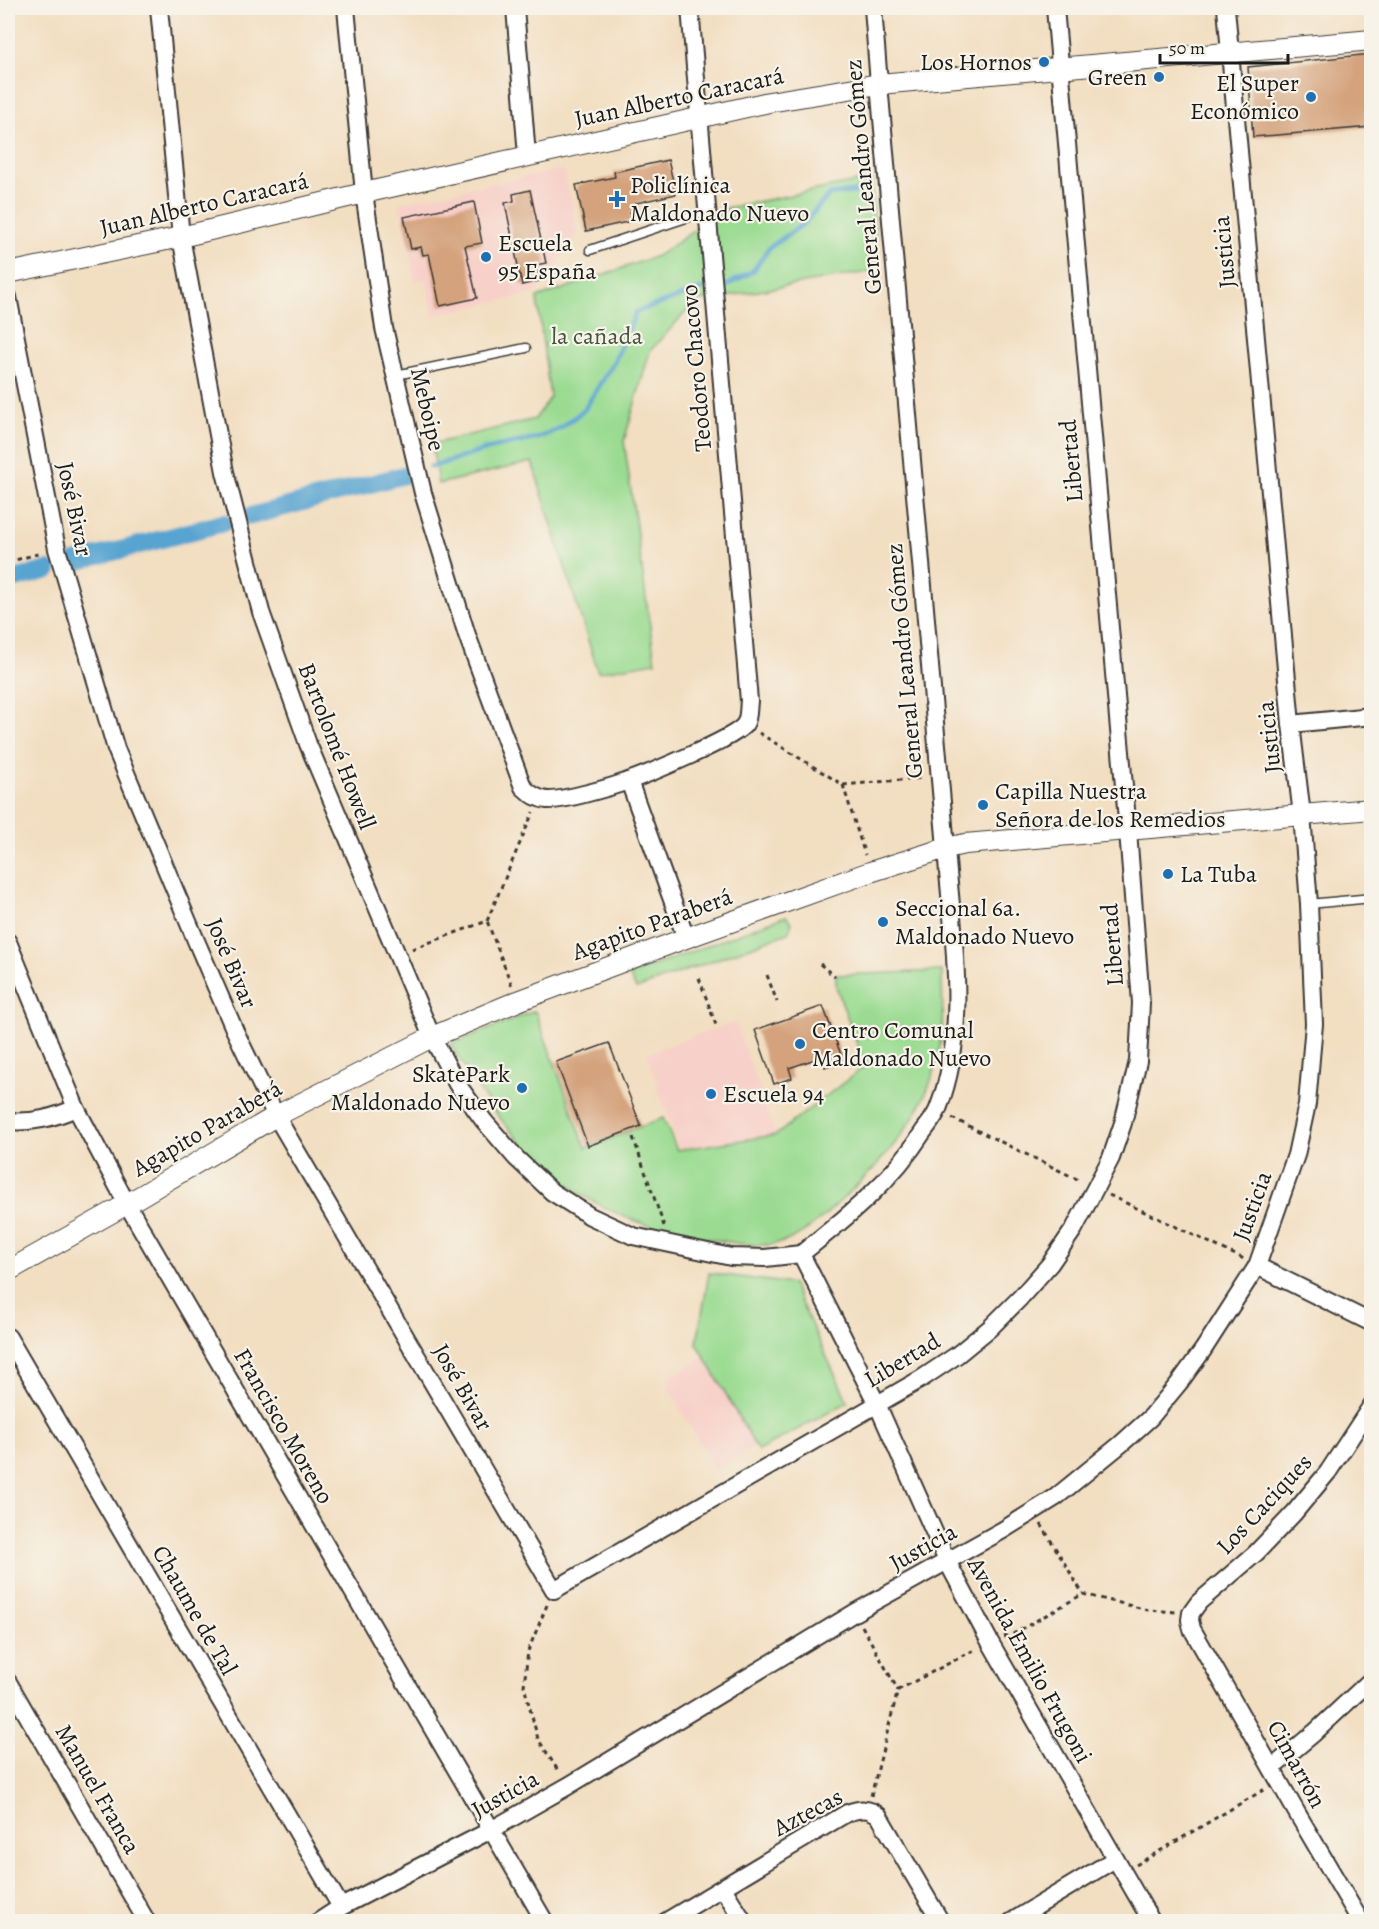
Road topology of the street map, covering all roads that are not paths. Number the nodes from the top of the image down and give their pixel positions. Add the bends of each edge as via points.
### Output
1 (159, 8) edge
2 (346, 8) edge
3 (515, 8) edge
4 (690, 8) edge
5 (873, 8) edge
6 (1055, 8) edge
7 (1226, 8) edge
8 (1371, 39) edge
9 (1229, 52) junction
10 (1059, 68) junction
11 (879, 84) junction
12 (698, 118) junction
13 (527, 156) junction
14 (364, 193) junction
15 (707, 211) junction
16 (181, 237) junction
17 (590, 250) dead end
18 (8, 273) edge
19 (8, 297) edge
20 (526, 348) dead end
21 (396, 375) junction
22 (1371, 716) edge
23 (1291, 724) junction
24 (628, 781) junction
25 (1371, 809) edge
26 (1302, 815) junction
27 (1128, 831) junction
28 (946, 848) junction
29 (1371, 898) edge
30 (1309, 904) junction
31 (686, 938) junction
32 (8, 942) edge
33 (432, 1037) junction
34 (76, 1108) junction
35 (276, 1116) junction
36 (8, 1121) edge
37 (127, 1204) junction
38 (801, 1254) junction
39 (1257, 1266) junction
40 (8, 1271) edge
41 (1371, 1323) edge
42 (8, 1337) edge
43 (877, 1404) junction
44 (1371, 1405) edge
45 (947, 1561) junction
46 (554, 1590) joint
47 (1192, 1621) joint
48 (1371, 1679) edge
49 (8, 1682) edge
50 (1276, 1774) junction
51 (491, 1830) junction
52 (1119, 1866) junction
53 (723, 1888) junction
54 (332, 1916) edge
55 (147, 1922) edge
56 (545, 1922) edge
57 (665, 1922) edge
58 (744, 1922) edge
59 (941, 1922) edge
60 (1011, 1922) edge
61 (1152, 1922) edge
62 (1361, 1922) edge

1 - 16 street, Bartolomé Howell
2 - 14 street, Meboipe
3 - 13 street
4 - 12 street, Teodoro Chacovo
5 - 11 street, General Leandro Gómez
6 - 10 street, Libertad
7 - 9 street, Justicia
8 - 9 street, Juan Alberto Caracará
9 - 10 street, Juan Alberto Caracará
9 - 23 street, Justicia
10 - 11 street, Juan Alberto Caracará
10 - 27 street, Libertad
11 - 12 street, Juan Alberto Caracará
11 - 28 street, General Leandro Gómez
12 - 13 street, Juan Alberto Caracará
12 - 15 street, Teodoro Chacovo
13 - 14 street, Juan Alberto Caracará
14 - 16 street, Juan Alberto Caracará
14 - 21 street, Meboipe via 384,328
15 - 17 lane
15 - 24 street, Teodoro Chacovo via 749,701 745,724 734,734
16 - 18 street, Juan Alberto Caracará
16 - 33 street, Bartolomé Howell via 225,472 261,612 308,744
19 - 35 street, José Bivar via 57,549 116,749 230,1020
20 - 21 lane
21 - 24 street, Meboipe via 423,494 467,634 523,787 548,800
22 - 23 street
23 - 26 street, Justicia
24 - 31 street
25 - 26 street, Agapito Paraberá
26 - 27 street, Agapito Paraberá
26 - 30 street, Justicia
27 - 28 street, Agapito Paraberá
27 - 43 street, Libertad via 1140,1032 1132,1090 1112,1158 1074,1229 1020,1298 957,1355
28 - 31 street, Agapito Paraberá
28 - 38 street, General Leandro Gómez via 956,1009 952,1061 937,1111 913,1148 867,1198
29 - 30 lane
30 - 39 street, Justicia via 1314,1024 1307,1104 1296,1155
31 - 33 street, Agapito Paraberá
32 - 34 street, Francisco Moreno
33 - 35 street, Agapito Paraberá
33 - 38 street, Bartolomé Howell via 457,1084 516,1158 552,1192 590,1216 633,1236 731,1257
34 - 36 street via 54,1117
34 - 37 street, Francisco Moreno
35 - 37 street, Agapito Paraberá
35 - 46 street, José Bivar
37 - 40 street, Agapito Paraberá
37 - 51 street, Francisco Moreno
38 - 43 street, Avenida Emilio Frugoni
39 - 41 street
39 - 45 street, Justicia via 1203,1350 1151,1417 1056,1497
42 - 54 street, Chaume de Tal
43 - 45 street, Avenida Emilio Frugoni
43 - 46 street, Libertad
44 - 47 street, Los Caciques via 1328,1472 1256,1553 1198,1602
45 - 51 street, Justicia
45 - 52 street, Avenida Emilio Frugoni
47 - 50 street, Cimarrón
48 - 50 street
49 - 55 street, Manuel Franca
50 - 62 street, Cimarrón
51 - 54 street, Justicia
51 - 56 street, Francisco Moreno
52 - 60 street
52 - 61 street, Avenida Emilio Frugoni
53 - 57 street, Aztecas
53 - 58 street
53 - 59 street, Aztecas via 847,1813 868,1809 879,1816

